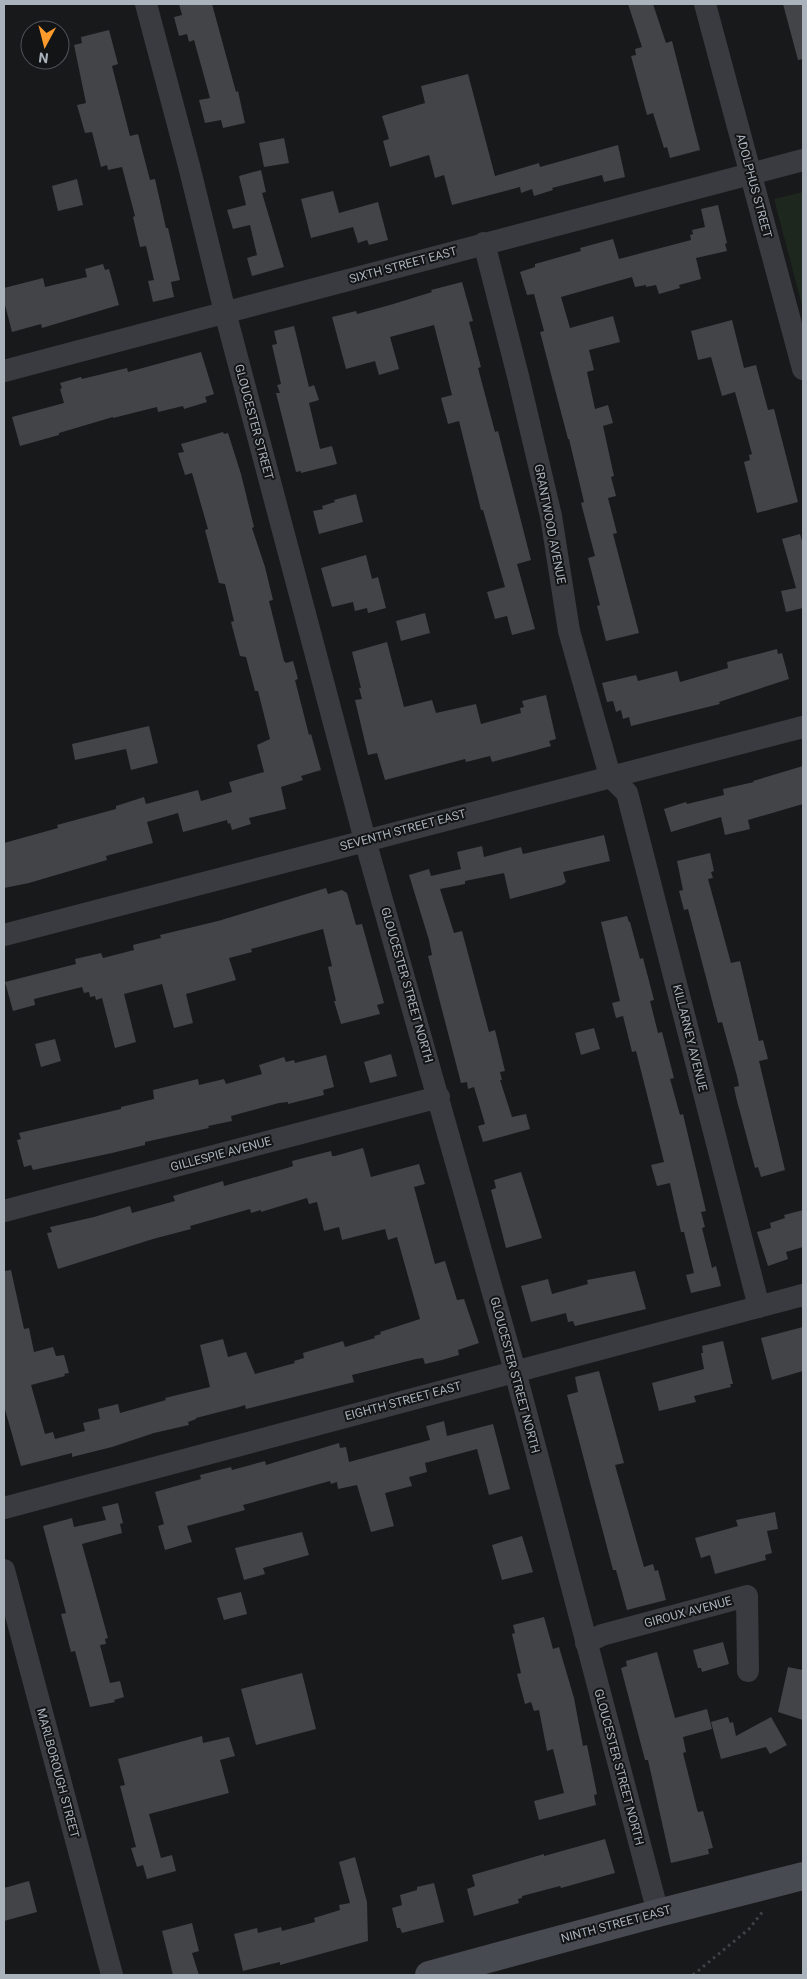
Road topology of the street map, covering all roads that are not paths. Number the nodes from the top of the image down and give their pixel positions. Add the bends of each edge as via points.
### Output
1 (146, 4) edge
2 (705, 4) edge
3 (803, 160) edge
4 (751, 173) junction
5 (484, 243) junction
6 (225, 312) junction
7 (803, 369) edge
8 (4, 371) edge
9 (803, 727) edge
10 (610, 776) junction
11 (365, 840) junction
12 (4, 935) edge
13 (439, 1097) junction
14 (4, 1211) edge
15 (803, 1295) edge
16 (758, 1307) junction
17 (515, 1371) junction
18 (4, 1508) edge
19 (4, 1570) edge
20 (586, 1643) junction
21 (748, 1671) dead end
22 (793, 1879) edge
23 (658, 1913) junction
24 (112, 1975) edge
25 (428, 1975) edge

1 - 6 street, GLOUCESTER STREET
2 - 4 street, ADOLPHUS STREET
3 - 4 street, SIXTH STREET EAST
4 - 5 street, SIXTH STREET EAST
4 - 7 street, ADOLPHUS STREET
5 - 6 street, SIXTH STREET EAST
5 - 10 street, GRANTWOOD AVENUE via 551,516 569,631
6 - 8 street, SIXTH STREET EAST
6 - 11 street, GLOUCESTER STREET
9 - 10 street, SEVENTH STREET EAST
10 - 11 street, SEVENTH STREET EAST
10 - 16 street, KILLARNEY AVENUE via 628,793
11 - 12 street, SEVENTH STREET EAST
11 - 13 street, GLOUCESTER STREET NORTH
13 - 14 street, GILLESPIE AVENUE
13 - 17 street, GLOUCESTER STREET NORTH
15 - 16 street, EIGHTH STREET EAST
16 - 17 street, EIGHTH STREET EAST
17 - 18 street, EIGHTH STREET EAST
17 - 20 street, GLOUCESTER STREET NORTH
19 - 24 street, MARLBOROUGH STREET
20 - 21 street, GIROUX AVENUE via 602,1635 747,1596
20 - 23 street, GLOUCESTER STREET NORTH
22 - 23 main road, NINTH STREET EAST
23 - 25 main road, NINTH STREET EAST

